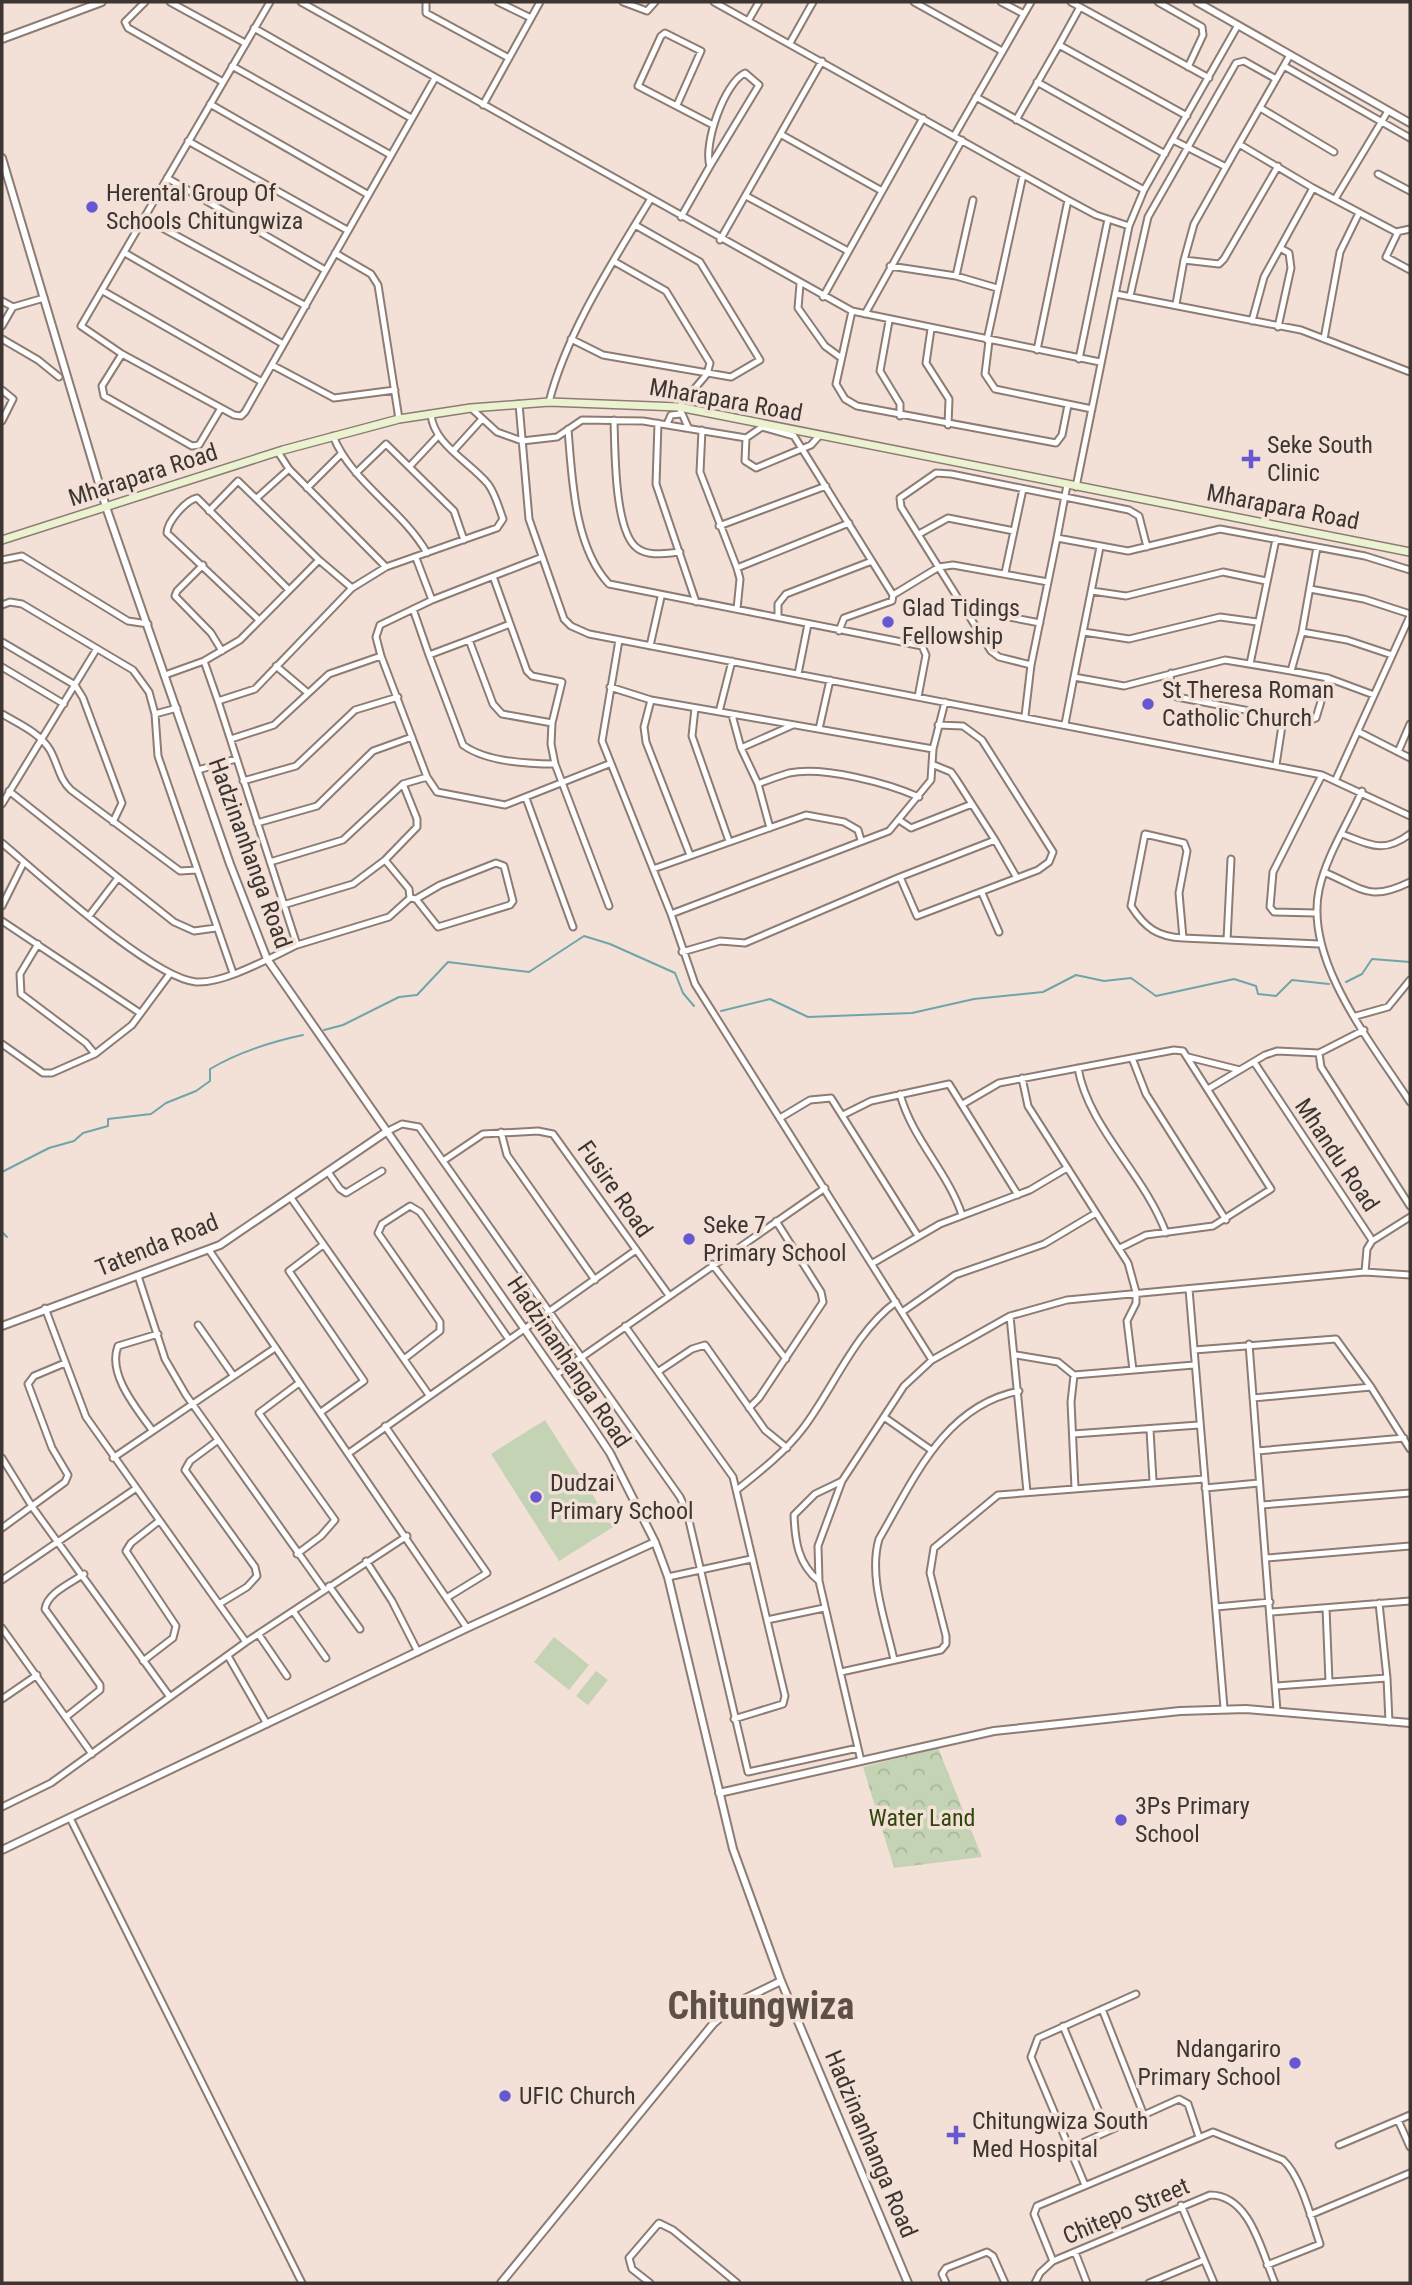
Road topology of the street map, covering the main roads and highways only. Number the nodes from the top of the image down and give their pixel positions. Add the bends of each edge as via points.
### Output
1 (2, 540) edge
2 (1410, 552) edge

1 - 2 main road, Mharapara Road via 278,452 399,419 549,402 716,414

